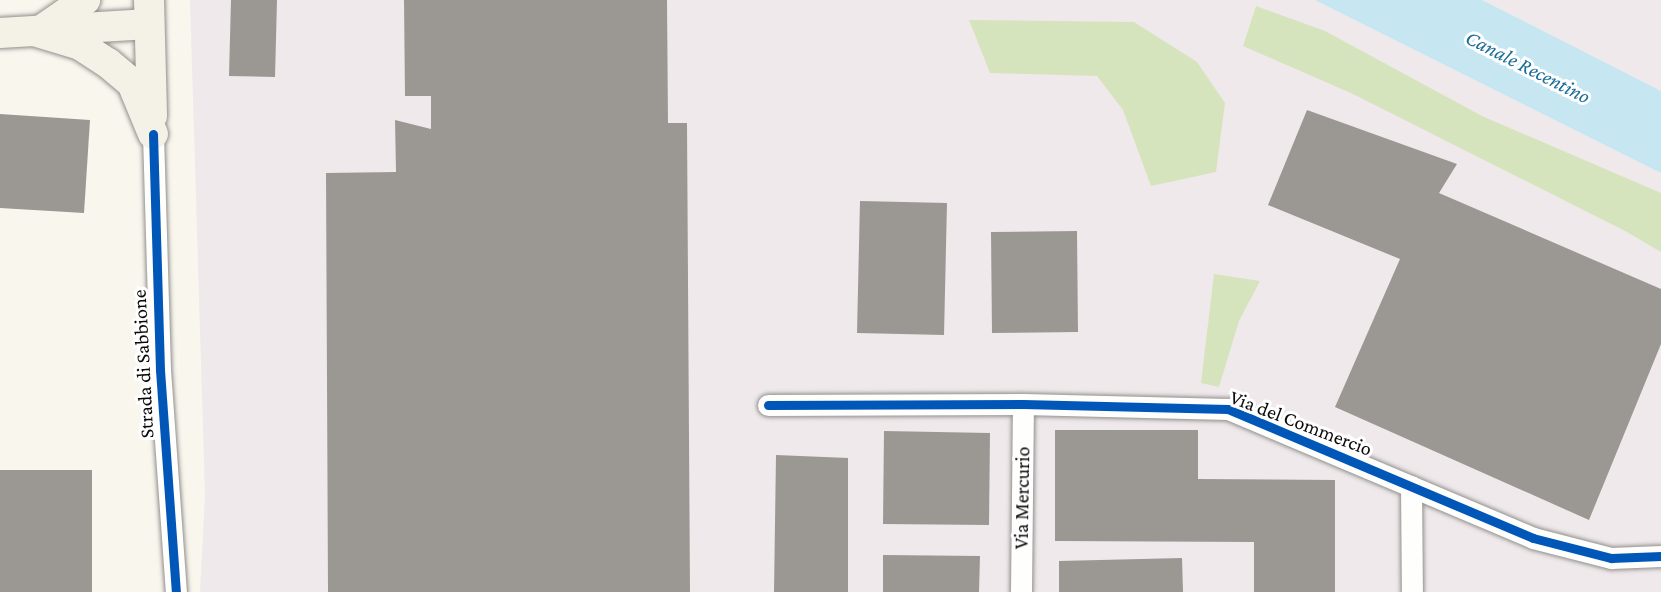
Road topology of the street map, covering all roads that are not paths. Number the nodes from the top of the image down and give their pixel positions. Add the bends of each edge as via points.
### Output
1 (85, 0) edge
2 (149, 12) edge
3 (38, 32) junction
4 (0, 33) edge
5 (153, 134) junction
6 (1023, 404) junction
7 (768, 405) dead end
8 (1411, 486) junction
9 (1661, 556) edge
10 (176, 592) edge
11 (1022, 592) edge
12 (1412, 592) edge

1 - 3 main road
2 - 3 main road
2 - 5 main road, Strada di Sabbione
3 - 4 main road
3 - 5 main road via 80,45 132,83
5 - 10 street, Strada di Sabbione via 160,370
6 - 7 street, Via del Commercio
6 - 8 street, Via del Commercio via 1228,409
6 - 11 street, Via Mercurio
8 - 9 street, Via del Commercio via 1533,538 1611,558
8 - 12 street

